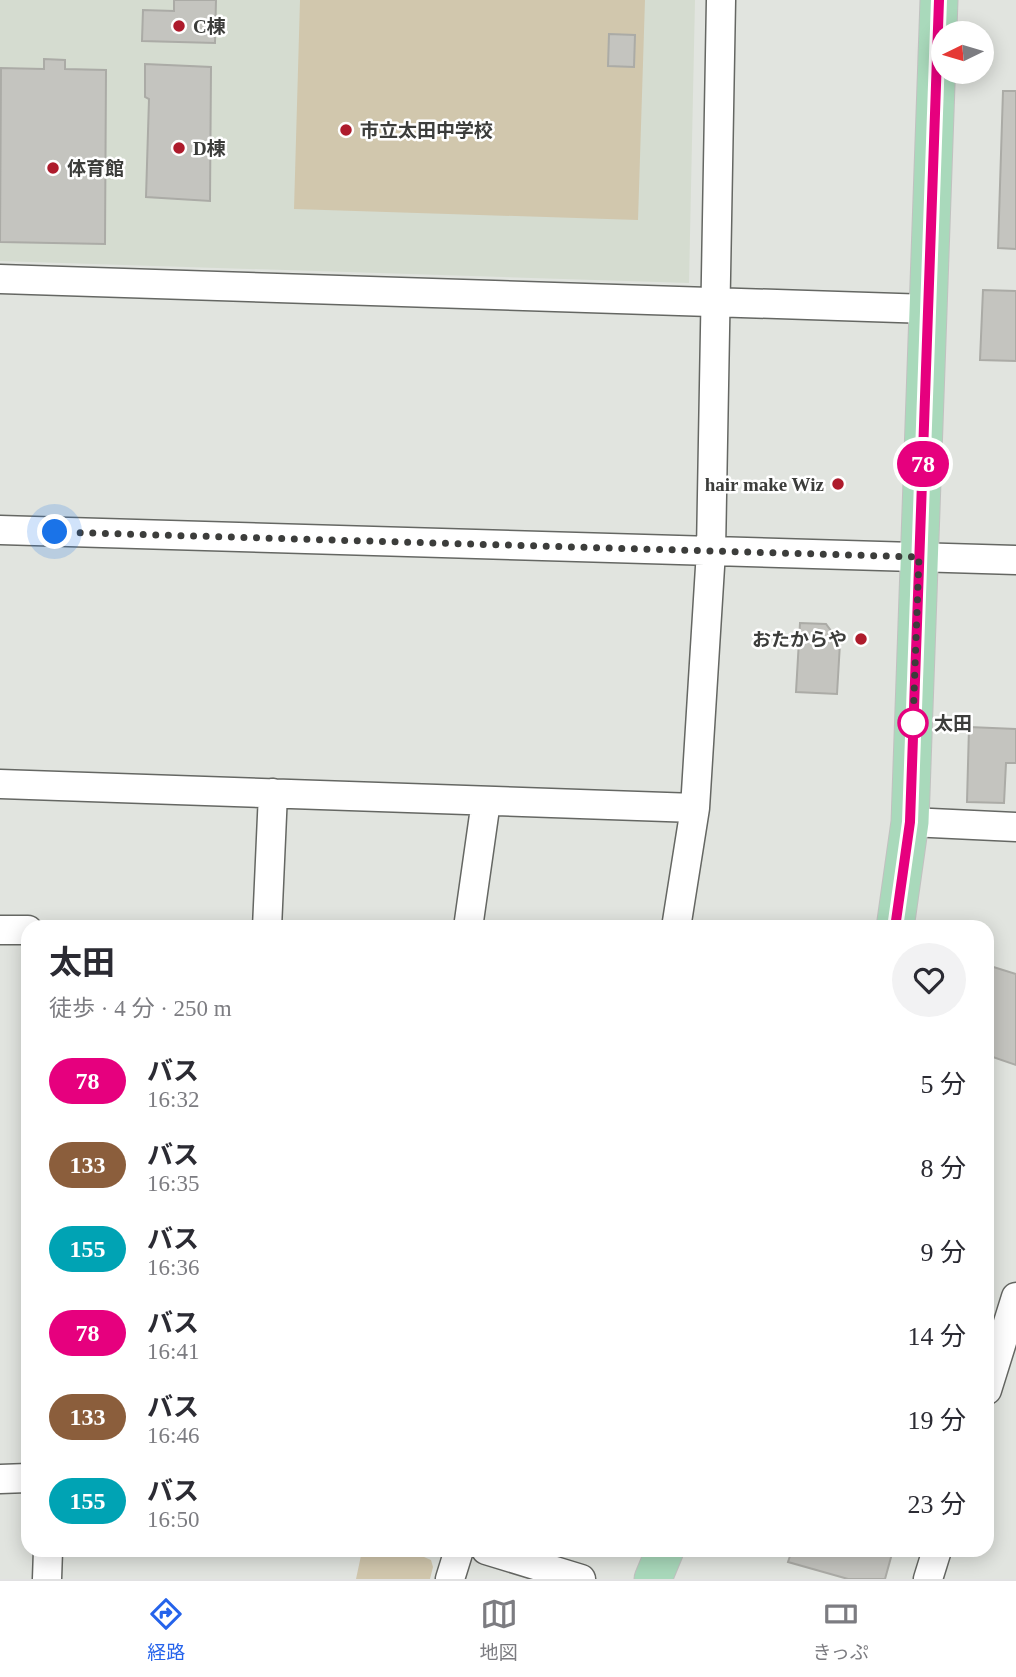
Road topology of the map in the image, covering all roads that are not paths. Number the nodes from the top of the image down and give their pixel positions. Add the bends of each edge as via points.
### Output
1 (721, 0) edge
2 (939, 0) edge
3 (0, 279) edge
4 (714, 304) junction
5 (929, 309) junction
6 (0, 530) edge
7 (711, 551) junction
8 (919, 557) junction
9 (1016, 560) edge
10 (0, 784) edge
11 (273, 793) junction
12 (486, 801) junction
13 (695, 808) junction
14 (910, 822) junction
15 (1016, 827) edge
16 (267, 920) edge
17 (469, 920) edge
18 (677, 920) edge
19 (896, 920) edge
20 (0, 930) edge
21 (21, 930) edge
22 (1016, 1297) edge
23 (994, 1368) edge
24 (21, 1478) edge
25 (0, 1479) edge
26 (48, 1557) edge
27 (457, 1557) edge
28 (509, 1557) edge
29 (662, 1557) edge
30 (935, 1557) edge
31 (47, 1579) edge
32 (450, 1579) edge
33 (581, 1579) edge
34 (653, 1579) edge
35 (928, 1579) edge

1 - 4 street
2 - 5 main road
3 - 4 street
4 - 5 street
4 - 7 street
5 - 8 main road
6 - 7 street
7 - 8 street
7 - 13 street
8 - 9 street
8 - 14 main road
10 - 11 street
11 - 12 street
11 - 16 street
12 - 13 street
12 - 17 street
13 - 18 street
14 - 15 street
14 - 19 main road
20 - 21 street
22 - 23 street
24 - 25 street
26 - 31 street
27 - 32 street
28 - 33 street
29 - 34 main road
30 - 35 street

